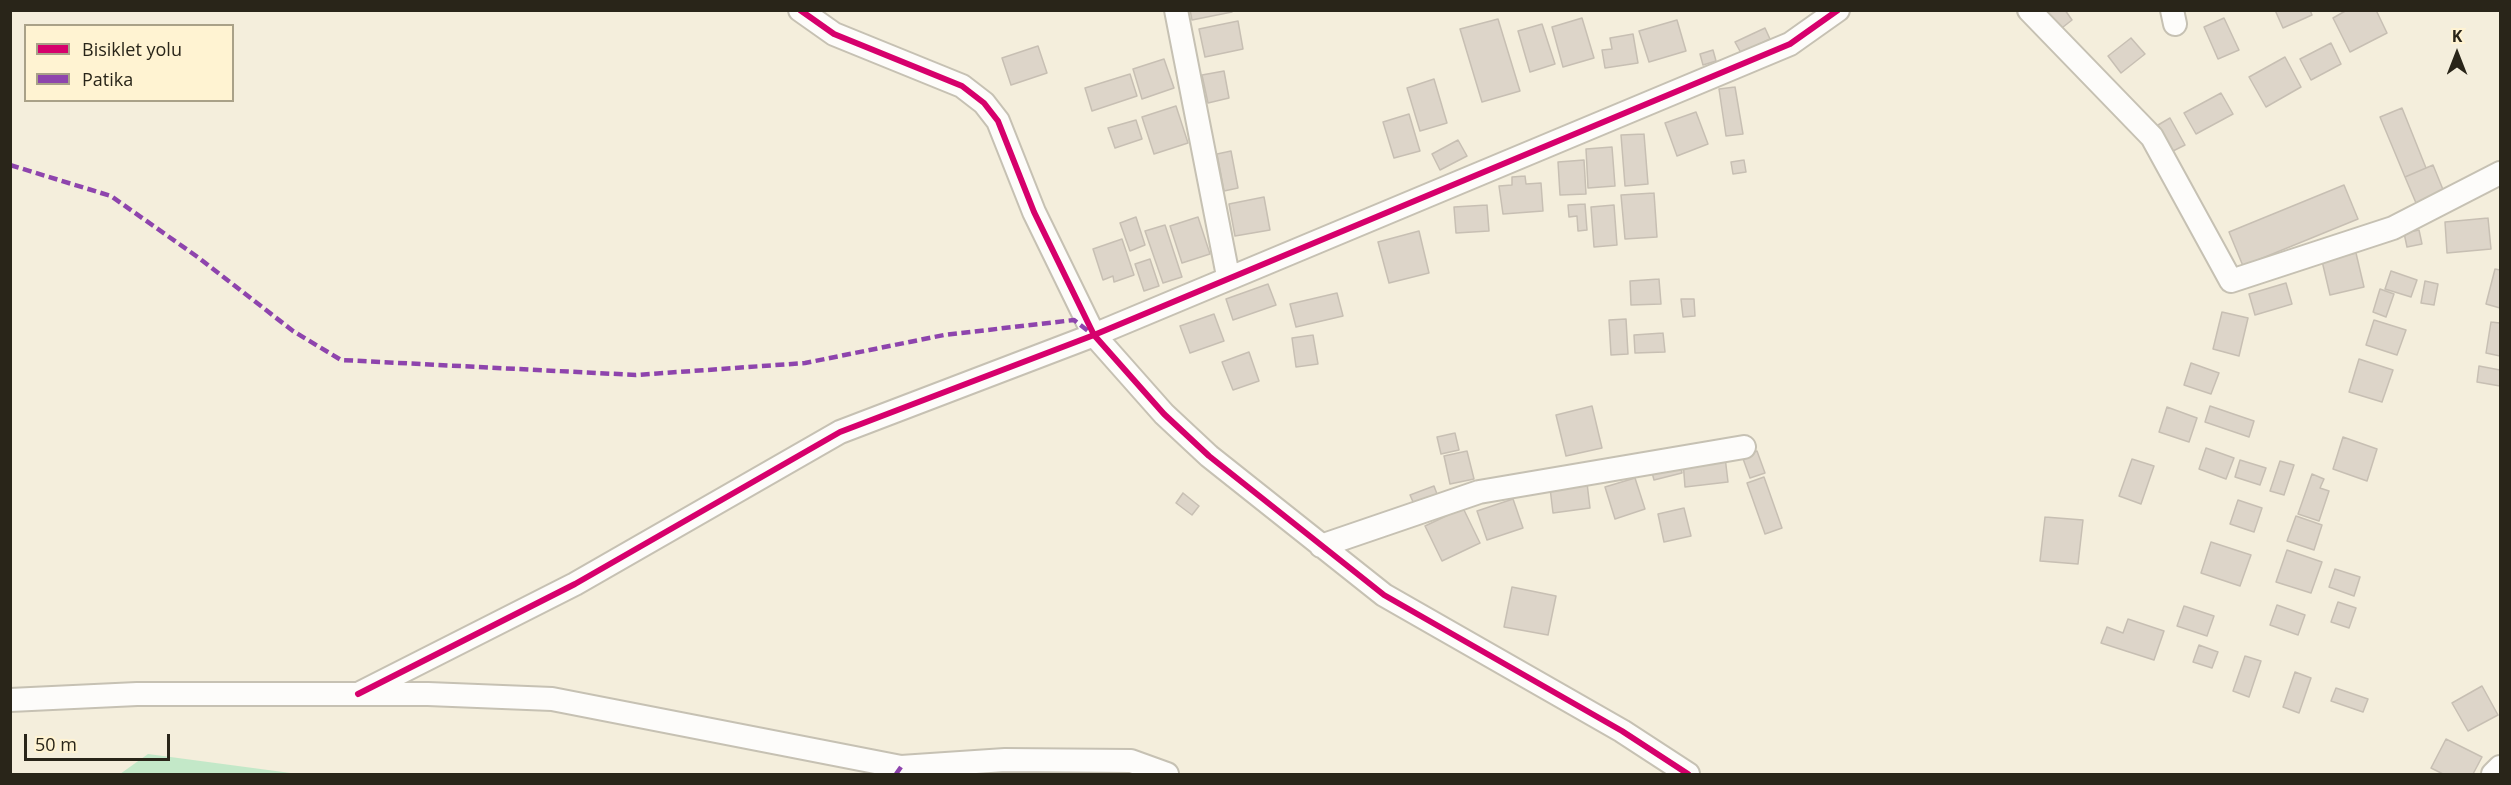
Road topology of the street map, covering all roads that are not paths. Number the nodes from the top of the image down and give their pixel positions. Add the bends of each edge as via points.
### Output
1 (800, 10) edge
2 (1176, 10) edge
3 (1838, 10) edge
4 (2029, 10) edge
5 (2500, 173) edge
6 (1228, 276) junction
7 (1094, 335) junction
8 (1744, 447) dead end
9 (1321, 546) junction
10 (358, 694) junction
11 (10, 700) edge
12 (2500, 767) edge
13 (1167, 774) edge
14 (1688, 774) edge
15 (2493, 774) edge

1 - 7 street via 834,34 962,86 984,103 998,121 1034,212
2 - 6 street
3 - 6 street via 1790,44
4 - 5 street via 2152,136 2231,281 2393,228
6 - 7 street
7 - 9 street via 1164,414 1209,456
7 - 10 street via 840,432 575,584
8 - 9 street via 1479,492
9 - 14 street via 1384,595 1622,731
10 - 11 street via 136,694
10 - 13 street via 552,699 901,767 1005,760 1131,761
12 - 15 street

